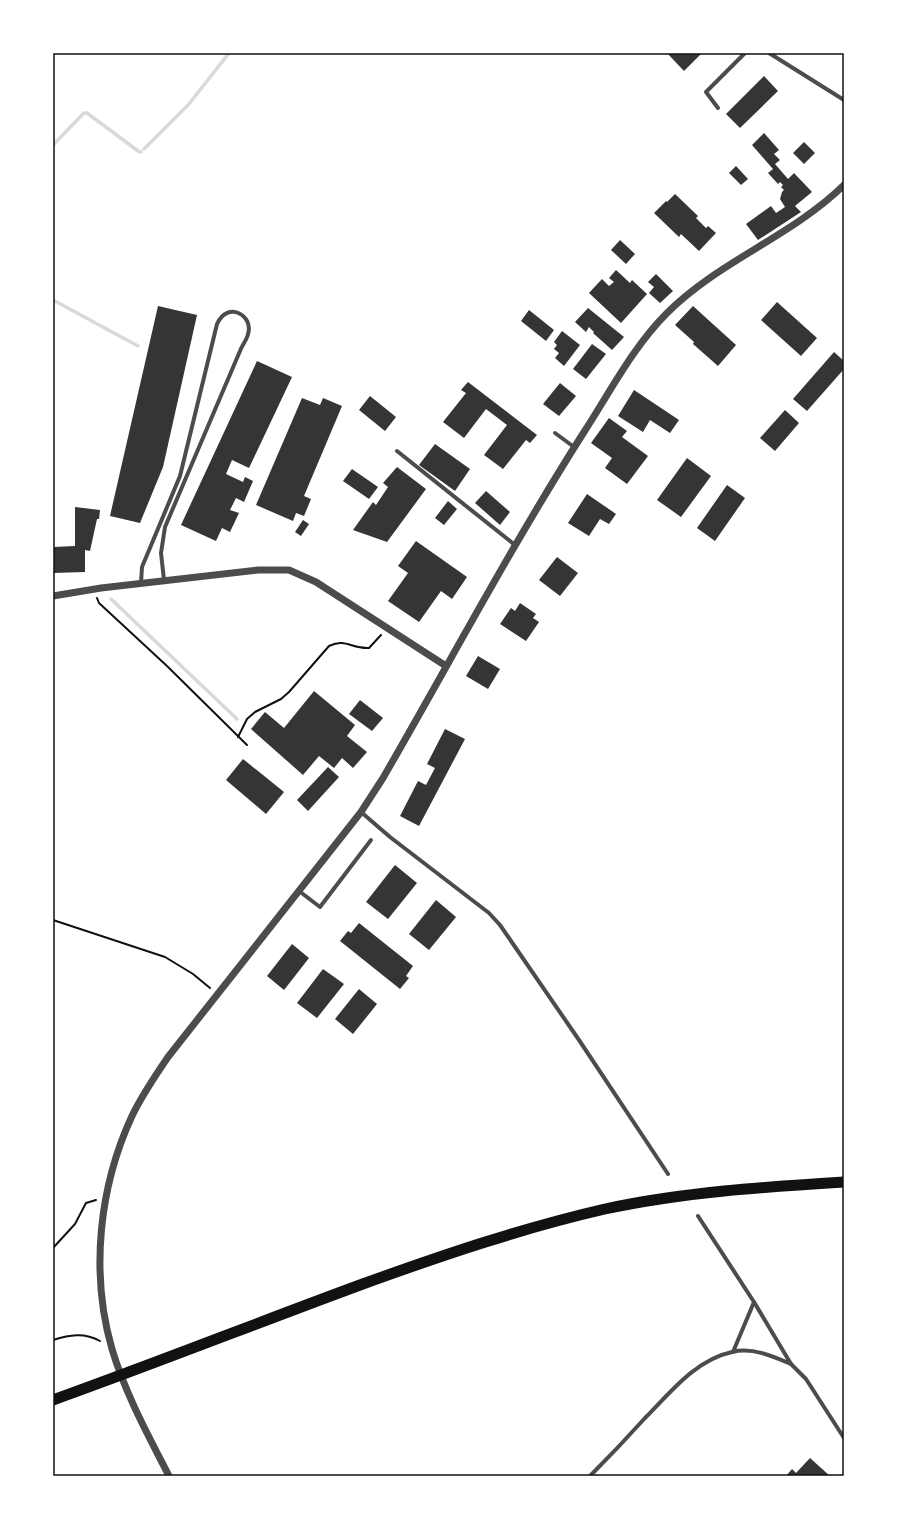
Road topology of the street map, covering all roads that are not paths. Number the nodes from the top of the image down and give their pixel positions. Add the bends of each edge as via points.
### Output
1 (745, 53) edge
2 (769, 53) edge
3 (844, 100) edge
4 (718, 108) dead end
5 (844, 185) edge
6 (555, 433) dead end
7 (574, 447) junction
8 (398, 451) dead end
9 (515, 545) junction
10 (164, 580) junction
11 (141, 583) junction
12 (53, 596) edge
13 (446, 666) junction
14 (360, 812) junction
15 (371, 840) dead end
16 (299, 891) junction
17 (668, 1174) dead end
18 (844, 1182) edge
19 (698, 1216) dead end
20 (754, 1302) junction
21 (733, 1352) junction
22 (791, 1364) junction
23 (53, 1400) edge
24 (844, 1438) edge
25 (168, 1476) edge
26 (590, 1476) edge

1 - 4 street via 706,92
2 - 3 street
5 - 7 street via 810,213 717,272 670,310 643,340
6 - 7 street
7 - 9 street
8 - 9 street
9 - 13 street
10 - 11 street
10 - 11 street via 161,553 165,527 248,334 246,319 236,312 225,313 217,324 180,476 142,567
10 - 13 street via 258,570 289,570 316,582
11 - 12 street
13 - 14 street via 383,778
14 - 16 street
14 - 17 street via 500,925
15 - 16 street via 320,907
16 - 25 street via 168,1057 150,1084 132,1115 118,1152 106,1200 100,1267 106,1324 120,1373
18 - 23 highway via 673,1197 573,1217 484,1242 397,1272
19 - 20 street
20 - 21 street
20 - 22 street
21 - 22 street via 763,1353
21 - 26 street via 704,1363 681,1381
22 - 24 street via 806,1379

